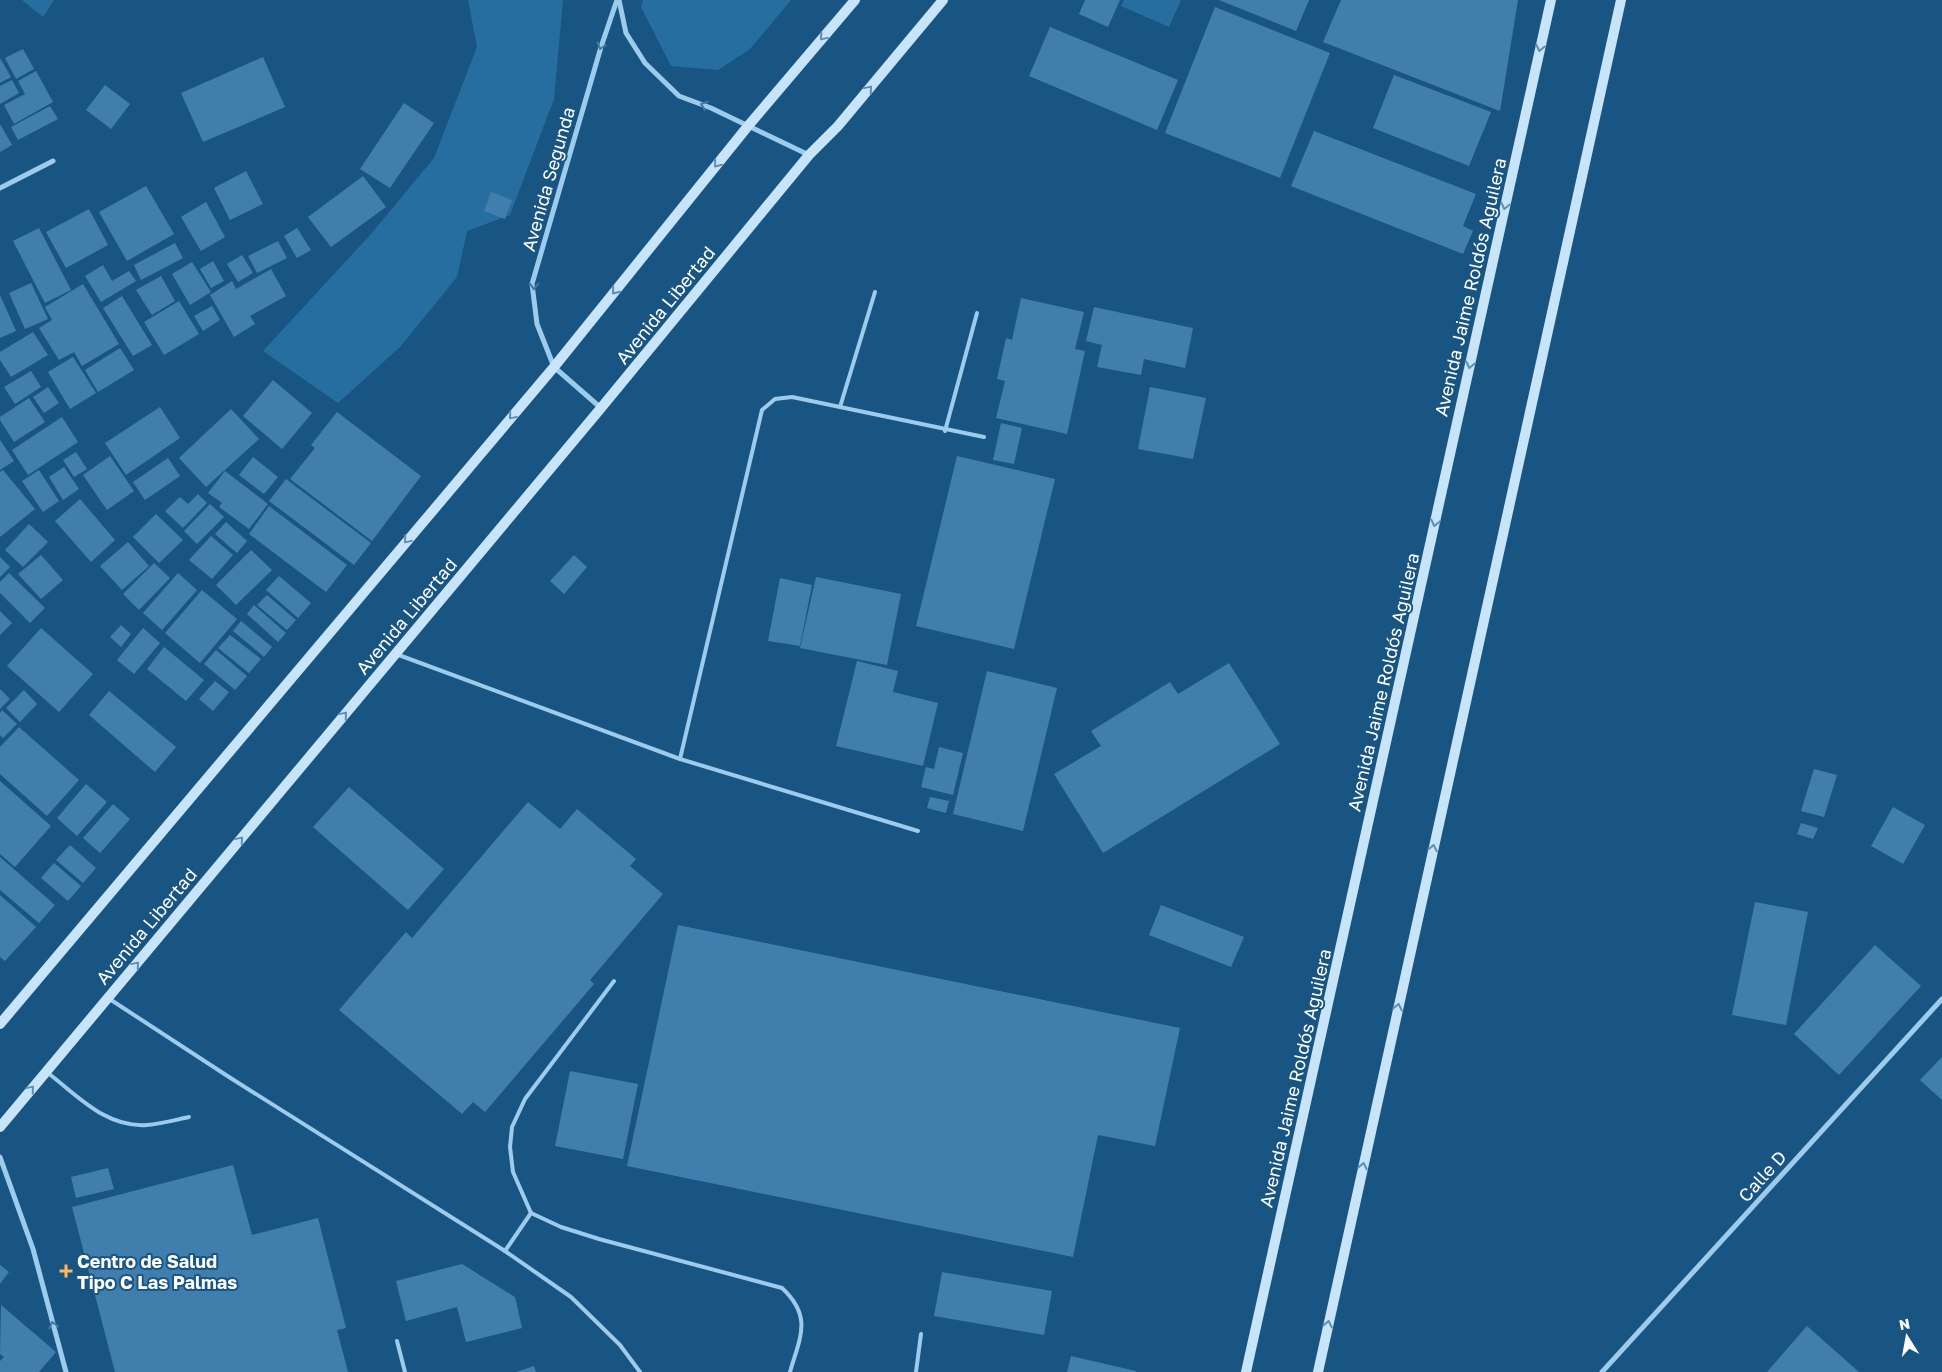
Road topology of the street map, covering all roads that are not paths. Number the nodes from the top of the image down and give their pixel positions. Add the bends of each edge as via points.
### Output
1 (618, 0) edge
2 (855, 0) edge
3 (943, 0) edge
4 (1551, 0) edge
5 (1621, 0) edge
6 (748, 126) junction
7 (809, 155) junction
8 (53, 161) dead end
9 (0, 188) edge
10 (875, 292) dead end
11 (977, 313) dead end
12 (554, 367) junction
13 (840, 407) junction
14 (601, 408) junction
15 (945, 430) junction
16 (984, 437) dead end
17 (396, 654) junction
18 (680, 759) junction
19 (918, 831) dead end
20 (614, 981) dead end
21 (108, 998) junction
22 (1942, 999) edge
23 (0, 1024) edge
24 (46, 1071) junction
25 (189, 1117) dead end
26 (0, 1127) edge
27 (0, 1157) edge
28 (531, 1213) junction
29 (505, 1251) junction
30 (921, 1334) dead end
31 (397, 1341) dead end
32 (66, 1372) edge
33 (405, 1372) edge
34 (640, 1372) edge
35 (790, 1372) edge
36 (916, 1372) edge
37 (1246, 1372) edge
38 (1318, 1372) edge
39 (1602, 1372) edge

6 -> 1 street, Avenida Segunda via 679,96 645,63 626,33
1 -> 12 street, Avenida Segunda via 601,47 532,284 537,324
2 -> 6 main road
7 -> 3 main road, Avenida Libertad via 838,126
4 -> 37 main road, Avenida Jaime Roldós Aguilera
38 -> 5 main road
6 - 7 street, Avenida Segunda
6 -> 12 main road
7 - 14 main road, Avenida Libertad
8 - 9 street
10 - 13 lane
11 - 15 lane
12 - 14 street
12 -> 23 main road
13 - 15 lane
13 - 18 lane via 792,397 775,398 762,410
14 - 17 main road, Avenida Libertad
15 - 16 lane
17 - 18 lane
21 -> 17 main road, Avenida Libertad
18 - 19 lane
20 - 28 lane via 525,1099 512,1126 513,1172
21 - 24 main road, Avenida Libertad
21 - 29 lane
22 - 39 street, Calle D
24 - 25 lane via 111,1120 128,1125 148,1125
26 -> 24 main road, Avenida Libertad
32 -> 27 street via 33,1249
28 - 29 lane
28 - 35 lane via 599,1239 782,1288 798,1305 801,1314 802,1330
29 - 34 lane via 571,1297 620,1345
30 - 36 lane
31 - 33 lane

